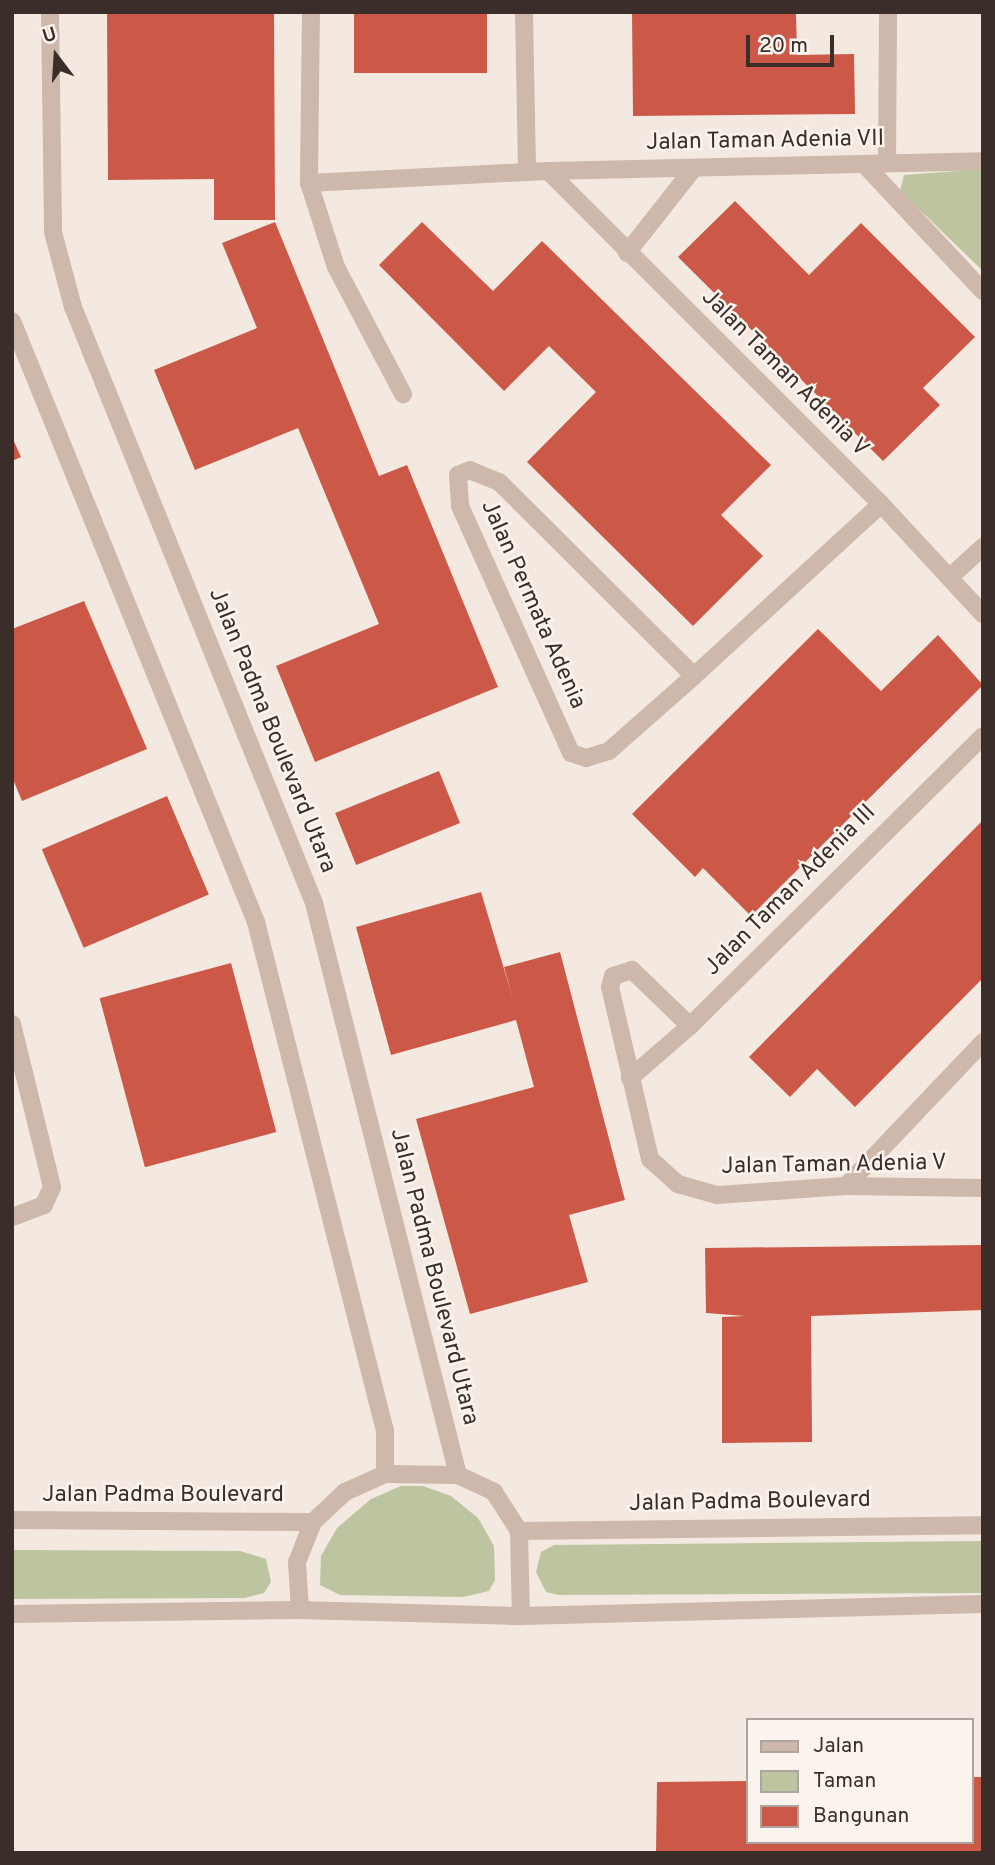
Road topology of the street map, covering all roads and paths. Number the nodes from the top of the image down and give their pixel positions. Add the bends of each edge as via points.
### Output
1 (50, 12) edge
2 (311, 12) edge
3 (524, 12) edge
4 (888, 12) edge
5 (983, 161) edge
6 (887, 163) junction
7 (864, 164) junction
8 (694, 168) junction
9 (548, 171) junction
10 (527, 172) junction
11 (309, 183) junction
12 (626, 253) junction
13 (983, 291) edge
14 (12, 321) edge
15 (403, 394) dead end
16 (881, 504) junction
17 (983, 547) edge
18 (950, 577) junction
19 (983, 614) edge
20 (694, 676) junction
21 (983, 736) edge
22 (12, 1024) edge
23 (690, 1026) junction
24 (983, 1042) edge
25 (630, 1077) junction
26 (846, 1186) junction
27 (983, 1188) edge
28 (12, 1217) edge
29 (385, 1474) junction
30 (458, 1475) junction
31 (12, 1520) edge
32 (313, 1522) junction
33 (983, 1525) edge
34 (519, 1531) junction
35 (983, 1604) edge
36 (300, 1610) junction
37 (12, 1614) edge
38 (521, 1615) junction

1 - 30 street, Jalan Padma Boulevard Utara via 53,232 73,307 314,903
2 - 11 street
3 - 10 street
4 - 6 street
5 - 6 street, Jalan Taman Adenia VII
6 - 7 street, Jalan Taman Adenia VII
7 - 8 street, Jalan Taman Adenia VII
7 - 13 street
8 - 9 street, Jalan Taman Adenia VII
8 - 12 street
9 - 10 street, Jalan Taman Adenia VII
9 - 12 street, Jalan Taman Adenia V
10 - 11 street, Jalan Taman Adenia VII
11 - 15 street via 336,267
12 - 16 street, Jalan Taman Adenia V
14 - 29 street via 256,922 385,1431
16 - 18 street, Jalan Taman Adenia V
16 - 20 street, Jalan Permata Adenia
17 - 18 street
18 - 19 street, Jalan Taman Adenia V
20 - 20 street, Jalan Permata Adenia via 609,751 586,758 571,753 460,506 457,475 470,470 499,482
21 - 23 street, Jalan Taman Adenia III
22 - 28 street via 52,1187 44,1205
23 - 25 street, Jalan Taman Adenia III
23 - 25 street, Jalan Taman Adenia V via 632,970 613,976 610,987
24 - 26 street
25 - 26 street, Jalan Taman Adenia V via 650,1159 678,1184 717,1195
26 - 27 street, Jalan Taman Adenia V
29 - 30 street
29 - 32 street via 345,1492
30 - 34 street via 494,1492
31 - 32 street, Jalan Padma Boulevard
32 - 36 street via 297,1562
33 - 34 street, Jalan Padma Boulevard
34 - 38 street
35 - 38 street
36 - 37 street
36 - 38 street

